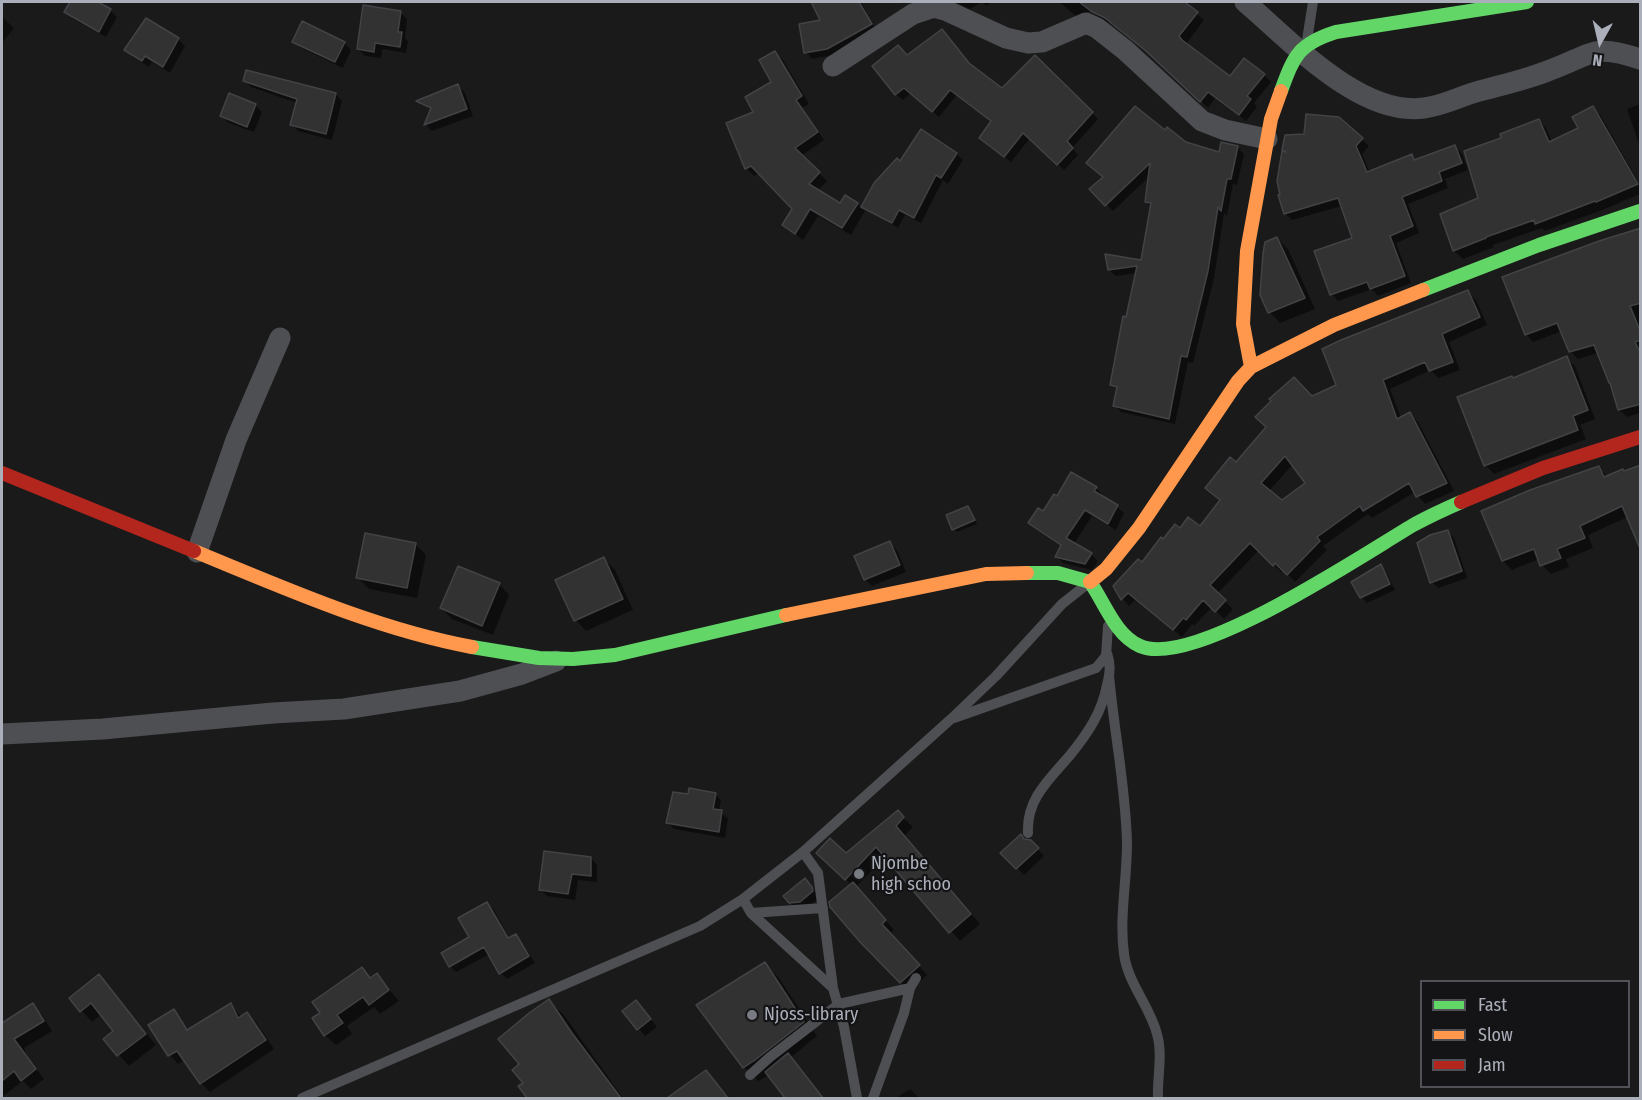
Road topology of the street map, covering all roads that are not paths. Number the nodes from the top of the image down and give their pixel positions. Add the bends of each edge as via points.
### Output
1 (1245, 2) edge
2 (1313, 2) edge
3 (1527, 2) edge
4 (1303, 47) junction
5 (1641, 59) edge
6 (833, 66) dead end
7 (1267, 139) junction
8 (1641, 211) edge
9 (280, 338) dead end
10 (1251, 367) junction
11 (1641, 437) edge
12 (2, 473) edge
13 (197, 552) junction
14 (1090, 582) junction
15 (1108, 610) junction
16 (1107, 653) junction
17 (559, 660) junction
18 (1109, 675) junction
19 (951, 718) junction
20 (2, 734) edge
21 (1028, 833) dead end
22 (803, 852) junction
23 (743, 899) junction
24 (823, 908) junction
25 (751, 913) junction
26 (834, 988) junction
27 (839, 1004) junction
28 (750, 1075) dead end
29 (302, 1098) edge
30 (857, 1098) edge
31 (873, 1098) edge
32 (1158, 1098) edge

1 - 4 street
2 - 4 lane
3 - 4 street via 1348,29
4 - 5 street via 1346,87 1383,103 1416,109 1510,84 1593,51 1613,51
4 - 7 street via 1286,80
6 - 7 street via 914,14 934,6 1006,38 1028,43 1042,42 1086,23 1125,50 1202,121
7 - 10 street via 1247,251 1243,300
8 - 10 street via 1539,245 1344,321
9 - 13 street via 236,440
10 - 14 street via 1126,546
11 - 15 street via 1554,463 1486,490 1418,523 1254,617 1191,644 1164,651 1144,649 1126,637
12 - 13 street
13 - 17 street via 418,635 506,654
14 - 15 street
14 - 17 street via 1058,573 986,574 615,655
14 - 19 lane via 1062,604
15 - 16 lane
16 - 18 lane
16 - 19 lane via 1103,662 1091,670
17 - 20 street via 460,691 344,709
18 - 21 lane via 1098,716 1036,797
18 - 32 lane via 1127,844 1124,954 1131,980 1158,1036
19 - 22 lane
22 - 23 lane
22 - 24 lane via 818,873
23 - 25 lane
23 - 29 lane via 700,926
24 - 25 lane
24 - 26 lane
25 - 26 lane
26 - 27 lane
27 - 28 lane
27 - 30 lane
27 - 31 lane via 913,983

